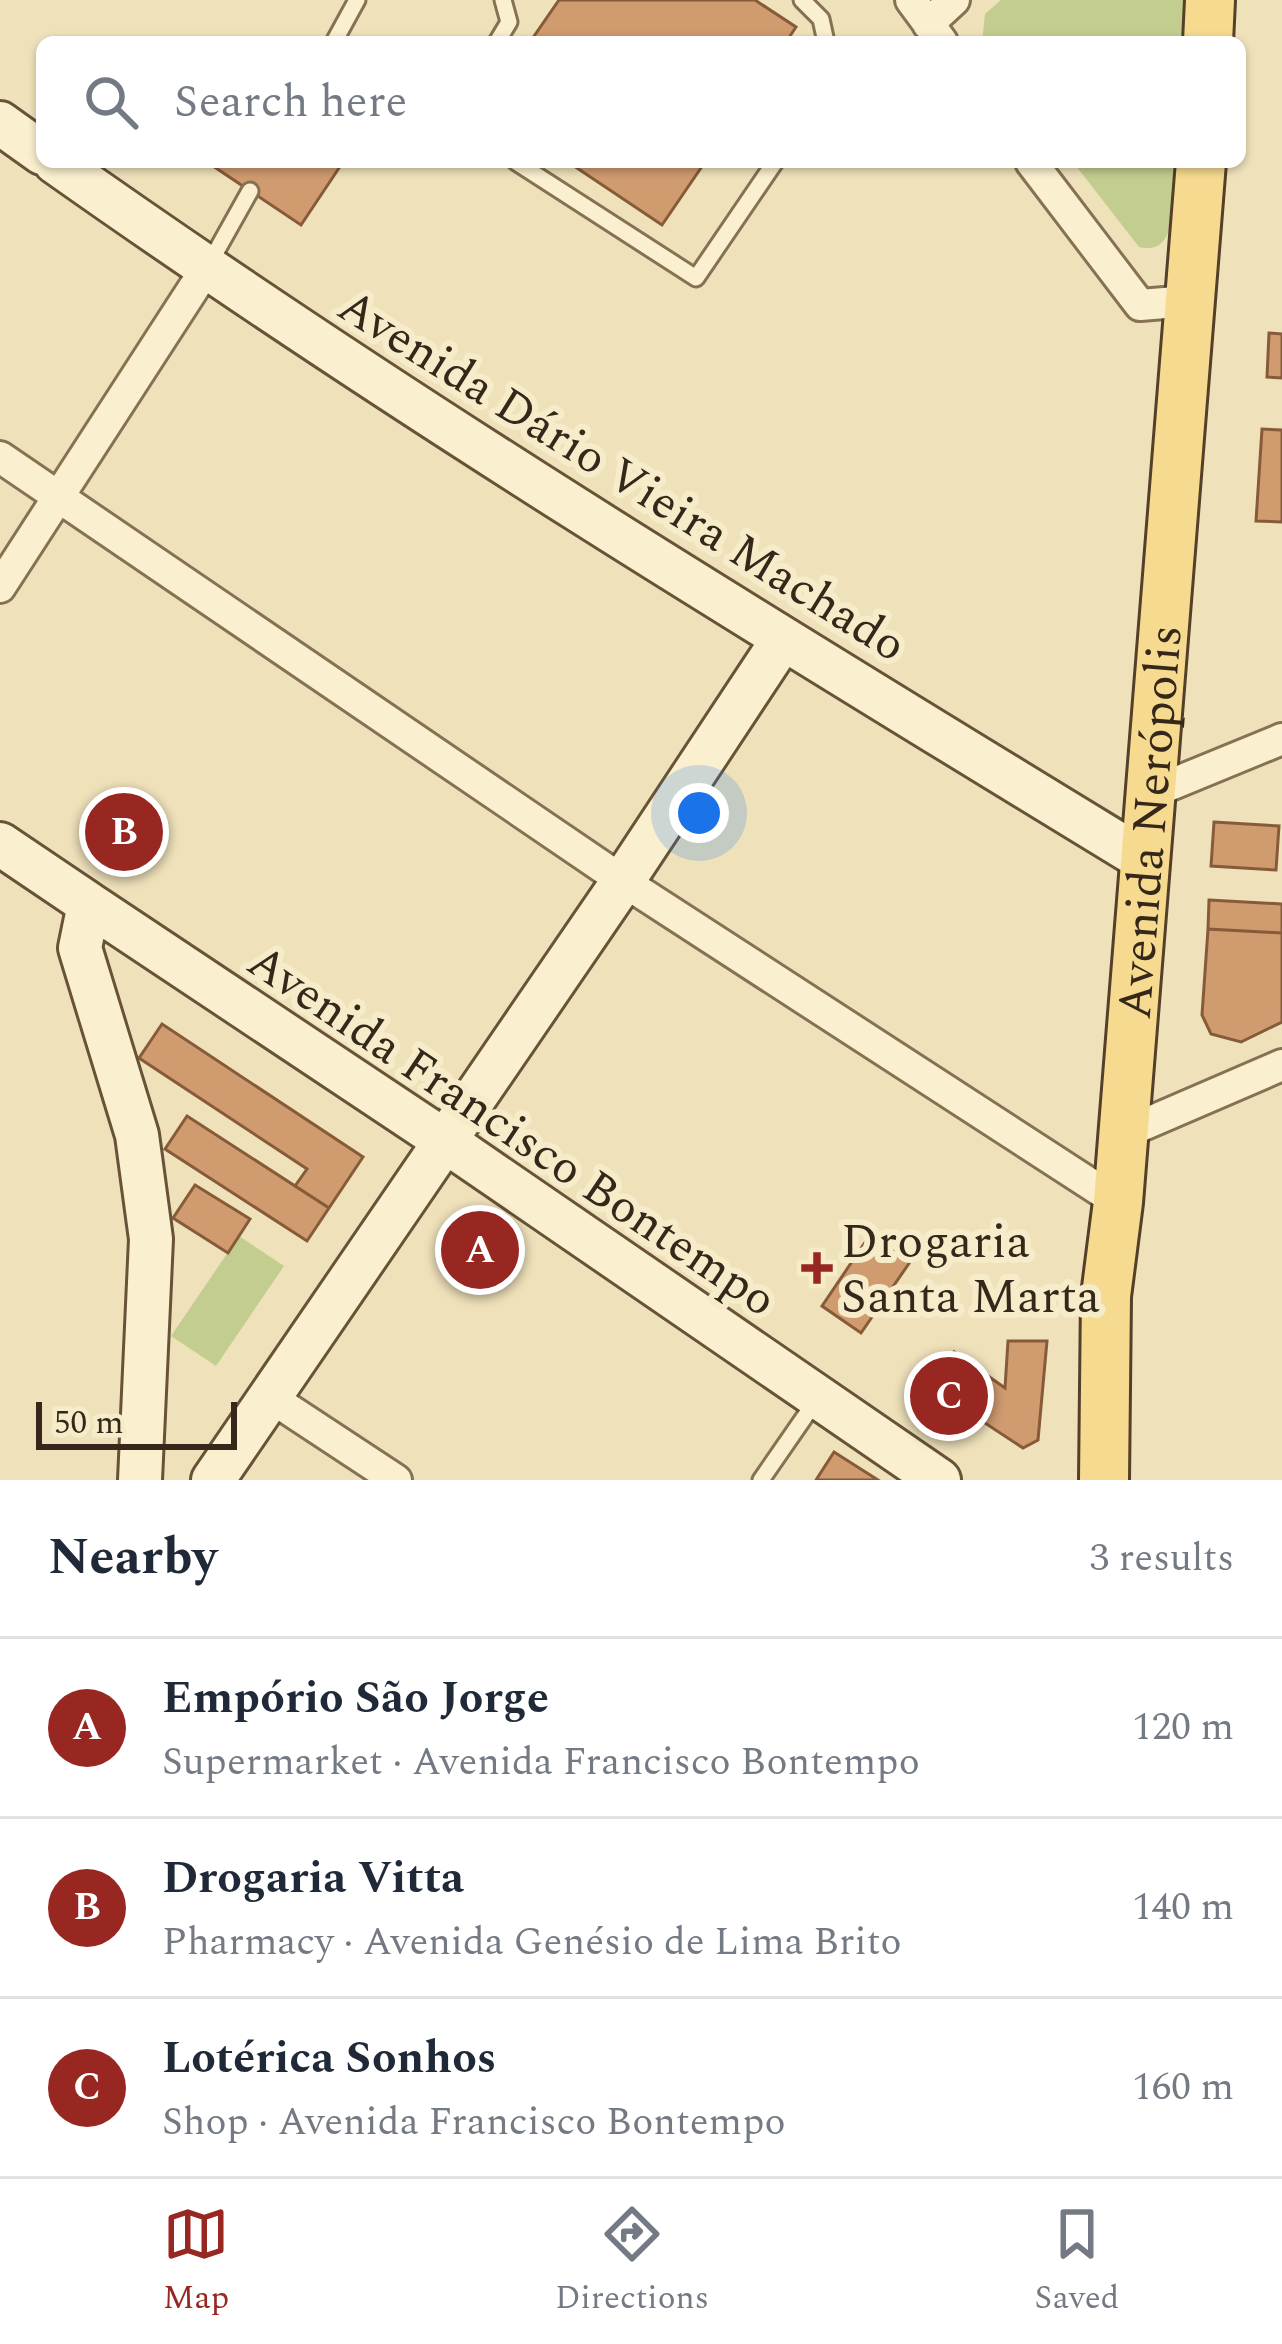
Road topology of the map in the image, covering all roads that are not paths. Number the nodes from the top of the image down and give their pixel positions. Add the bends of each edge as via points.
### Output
1 (356, 0) edge
2 (503, 0) edge
3 (802, 0) edge
4 (954, 0) edge
5 (1210, 0) edge
6 (927, 22) edge
7 (337, 36) edge
8 (501, 36) edge
9 (825, 36) edge
10 (1208, 36) edge
11 (0, 123) edge
12 (36, 149) edge
13 (63, 168) edge
14 (525, 168) edge
15 (771, 168) edge
16 (1036, 168) edge
17 (1200, 168) edge
18 (250, 191) dead end
19 (206, 269) junction
20 (1189, 301) junction
21 (0, 457) edge
22 (60, 497) junction
23 (0, 587) edge
24 (783, 639) junction
25 (1282, 739) edge
26 (1148, 794) junction
27 (0, 844) edge
28 (1143, 859) junction
29 (623, 881) junction
30 (88, 904) junction
31 (1282, 1065) edge
32 (1123, 1134) junction
33 (445, 1141) junction
34 (1118, 1202) junction
35 (270, 1397) junction
36 (818, 1397) junction
37 (140, 1480) edge
38 (213, 1480) edge
39 (396, 1480) edge
40 (760, 1480) edge
41 (939, 1480) edge
42 (1104, 1480) edge

1 - 7 lane
2 - 8 lane via 509,22
3 - 9 lane
4 - 6 street
5 - 10 main road
11 - 12 street
13 - 19 street, Avenida Dário Vieira Machado
14 - 15 lane via 696,278
16 - 20 street via 1139,305
17 - 20 main road, Avenida Nerópolis
18 - 19 lane
19 - 22 street
19 - 24 street, Avenida Dário Vieira Machado
20 - 26 main road, Avenida Nerópolis
21 - 22 street
22 - 23 street
22 - 29 street
24 - 28 street, Avenida Dário Vieira Machado
24 - 29 street
25 - 26 street
26 - 28 main road, Avenida Nerópolis
27 - 30 street, Avenida Francisco Bontempo
28 - 32 main road, Avenida Nerópolis
29 - 33 street
29 - 34 street
30 - 33 street, Avenida Francisco Bontempo
30 - 37 street via 80,948 137,1135 151,1239
31 - 32 street
32 - 34 main road, Avenida Nerópolis
33 - 35 street
33 - 36 street, Avenida Francisco Bontempo
34 - 42 main road, Avenida Nerópolis via 1106,1296
35 - 38 street
35 - 39 street
36 - 40 lane
36 - 41 street, Avenida Francisco Bontempo

